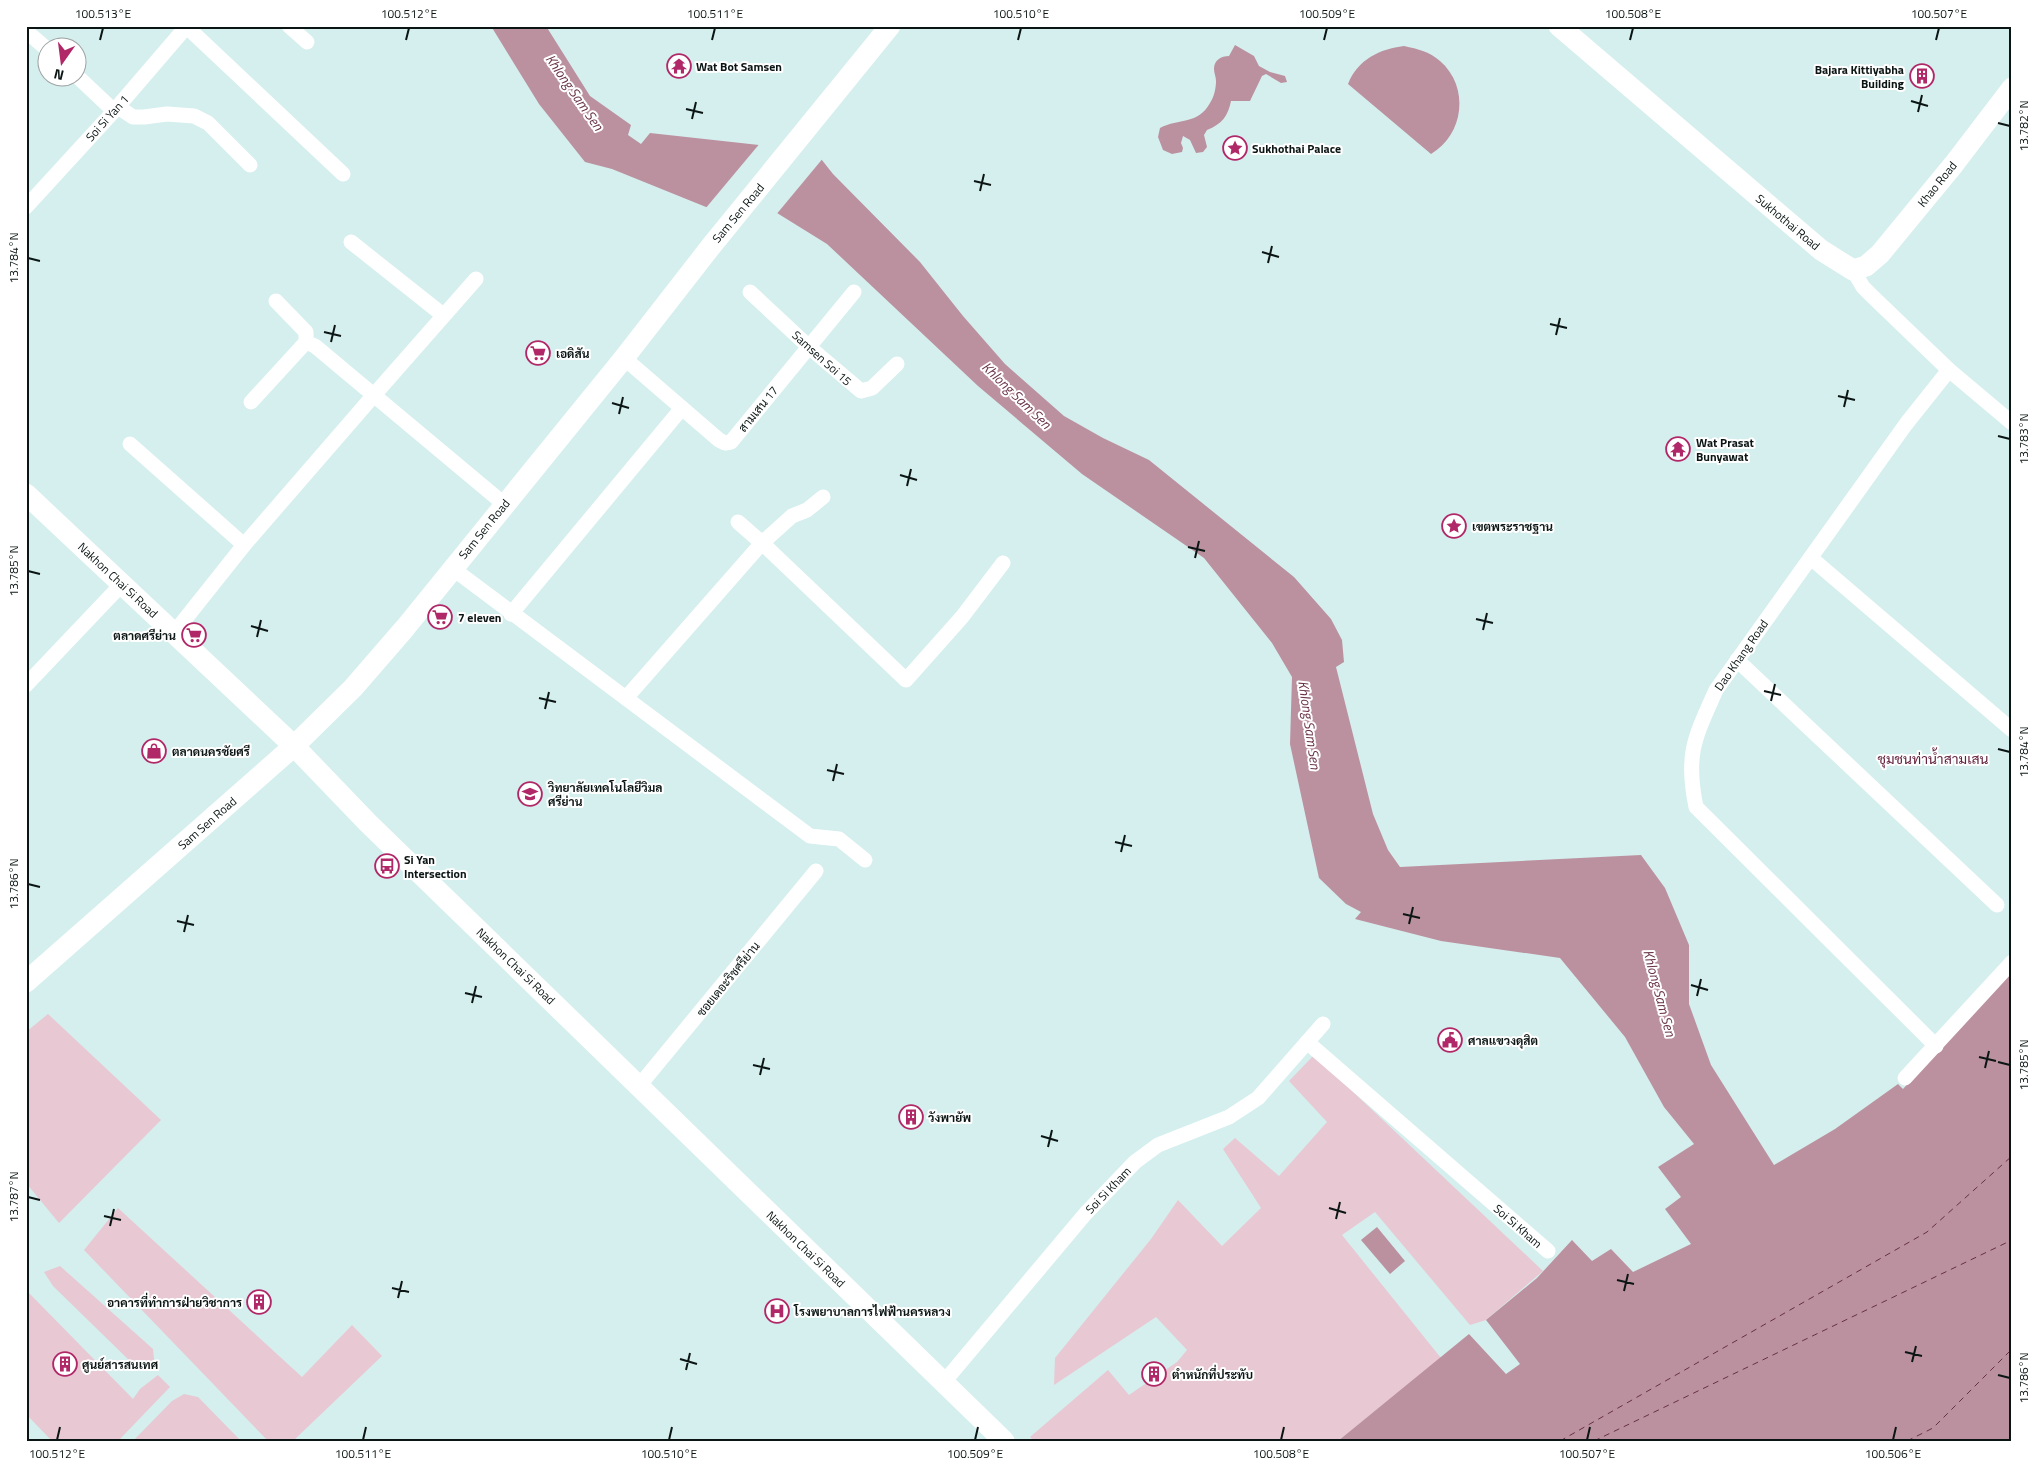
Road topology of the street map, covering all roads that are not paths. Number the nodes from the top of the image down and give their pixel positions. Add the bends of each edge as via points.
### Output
1 (187, 26) edge
2 (289, 26) edge
3 (890, 26) edge
4 (1559, 26) edge
5 (26, 31) edge
6 (38, 41) edge
7 (308, 42) dead end
8 (88, 85) edge
9 (2012, 88) edge
10 (116, 109) junction
11 (250, 165) dead end
12 (343, 174) dead end
13 (26, 208) edge
14 (351, 242) dead end
15 (1853, 270) junction
16 (476, 279) dead end
17 (750, 292) dead end
18 (854, 292) dead end
19 (276, 301) dead end
20 (443, 315) junction
21 (306, 342) junction
22 (809, 347) junction
23 (624, 358) junction
24 (897, 364) dead end
25 (1949, 370) junction
26 (374, 395) junction
27 (251, 402) dead end
28 (682, 408) junction
29 (2012, 423) edge
30 (130, 444) dead end
31 (26, 494) edge
32 (823, 497) dead end
33 (504, 504) junction
34 (738, 522) dead end
35 (762, 543) junction
36 (244, 545) junction
37 (1811, 558) junction
38 (1003, 563) dead end
39 (452, 568) junction
40 (122, 584) junction
41 (511, 614) junction
42 (174, 633) junction
43 (1737, 660) junction
44 (26, 685) edge
45 (626, 698) junction
46 (2012, 730) edge
47 (294, 746) junction
48 (865, 860) dead end
49 (816, 871) dead end
50 (1997, 905) dead end
51 (2012, 962) edge
52 (26, 982) edge
53 (1323, 1024) dead end
54 (1307, 1042) junction
55 (1936, 1046) junction
56 (1905, 1078) dead end
57 (639, 1086) junction
58 (1548, 1252) dead end
59 (944, 1382) junction
60 (1004, 1441) edge

1 - 10 street, Soi Si Yan 1
1 - 12 street
2 - 7 street
3 - 23 main road, Sam Sen Road
4 - 15 main road, Sukhothai Road via 1821,250
5 - 6 street
8 - 10 street
9 - 15 main road, Khao Road via 1880,254 1866,266
10 - 11 street via 144,117 167,114 194,116 208,123
10 - 13 street, Soi Si Yan 1
14 - 20 street
15 - 25 street, Sukhothai Road via 1863,287
16 - 20 street
17 - 22 street, Samsen Soi 15
18 - 22 street, สามเสน 17
19 - 21 street via 306,332
20 - 26 street
21 - 26 street
21 - 27 street
22 - 24 street, Samsen Soi 15 via 861,391 872,388
22 - 28 street, สามเสน 17 via 731,442 718,440
23 - 28 street, สามเสน 17
23 - 33 main road, Sam Sen Road
25 - 29 street, Sukhothai Road
25 - 37 street, Dao Khang Road via 1906,424
26 - 33 street
26 - 36 street
28 - 41 street
30 - 36 street
31 - 40 main road, Nakhon Chai Si Road
32 - 35 street via 807,510 792,516
33 - 39 main road, Sam Sen Road
34 - 35 street
35 - 38 street via 906,680 962,617
35 - 45 street
36 - 42 street
37 - 43 street, Dao Khang Road
37 - 46 street
39 - 41 street
39 - 47 main road, Sam Sen Road via 353,688
40 - 42 main road, Nakhon Chai Si Road
40 - 44 street
41 - 45 street
42 - 47 main road, Nakhon Chai Si Road
43 - 50 street
43 - 55 street, Dao Khang Road via 1716,690 1696,734 1691,770 1696,807
45 - 48 street via 810,836 839,839
47 - 52 main road, Sam Sen Road
47 - 57 main road, Nakhon Chai Si Road via 368,823
49 - 57 street, ซอยเดอะริชศรีย่าน
51 - 55 street
53 - 54 street, Soi Si Kham
54 - 58 street, Soi Si Kham
54 - 59 street, Soi Si Kham via 1258,1098 1229,1117 1158,1145 1135,1162 1086,1213
55 - 56 street
57 - 59 main road, Nakhon Chai Si Road
59 - 60 main road, Nakhon Chai Si Road

